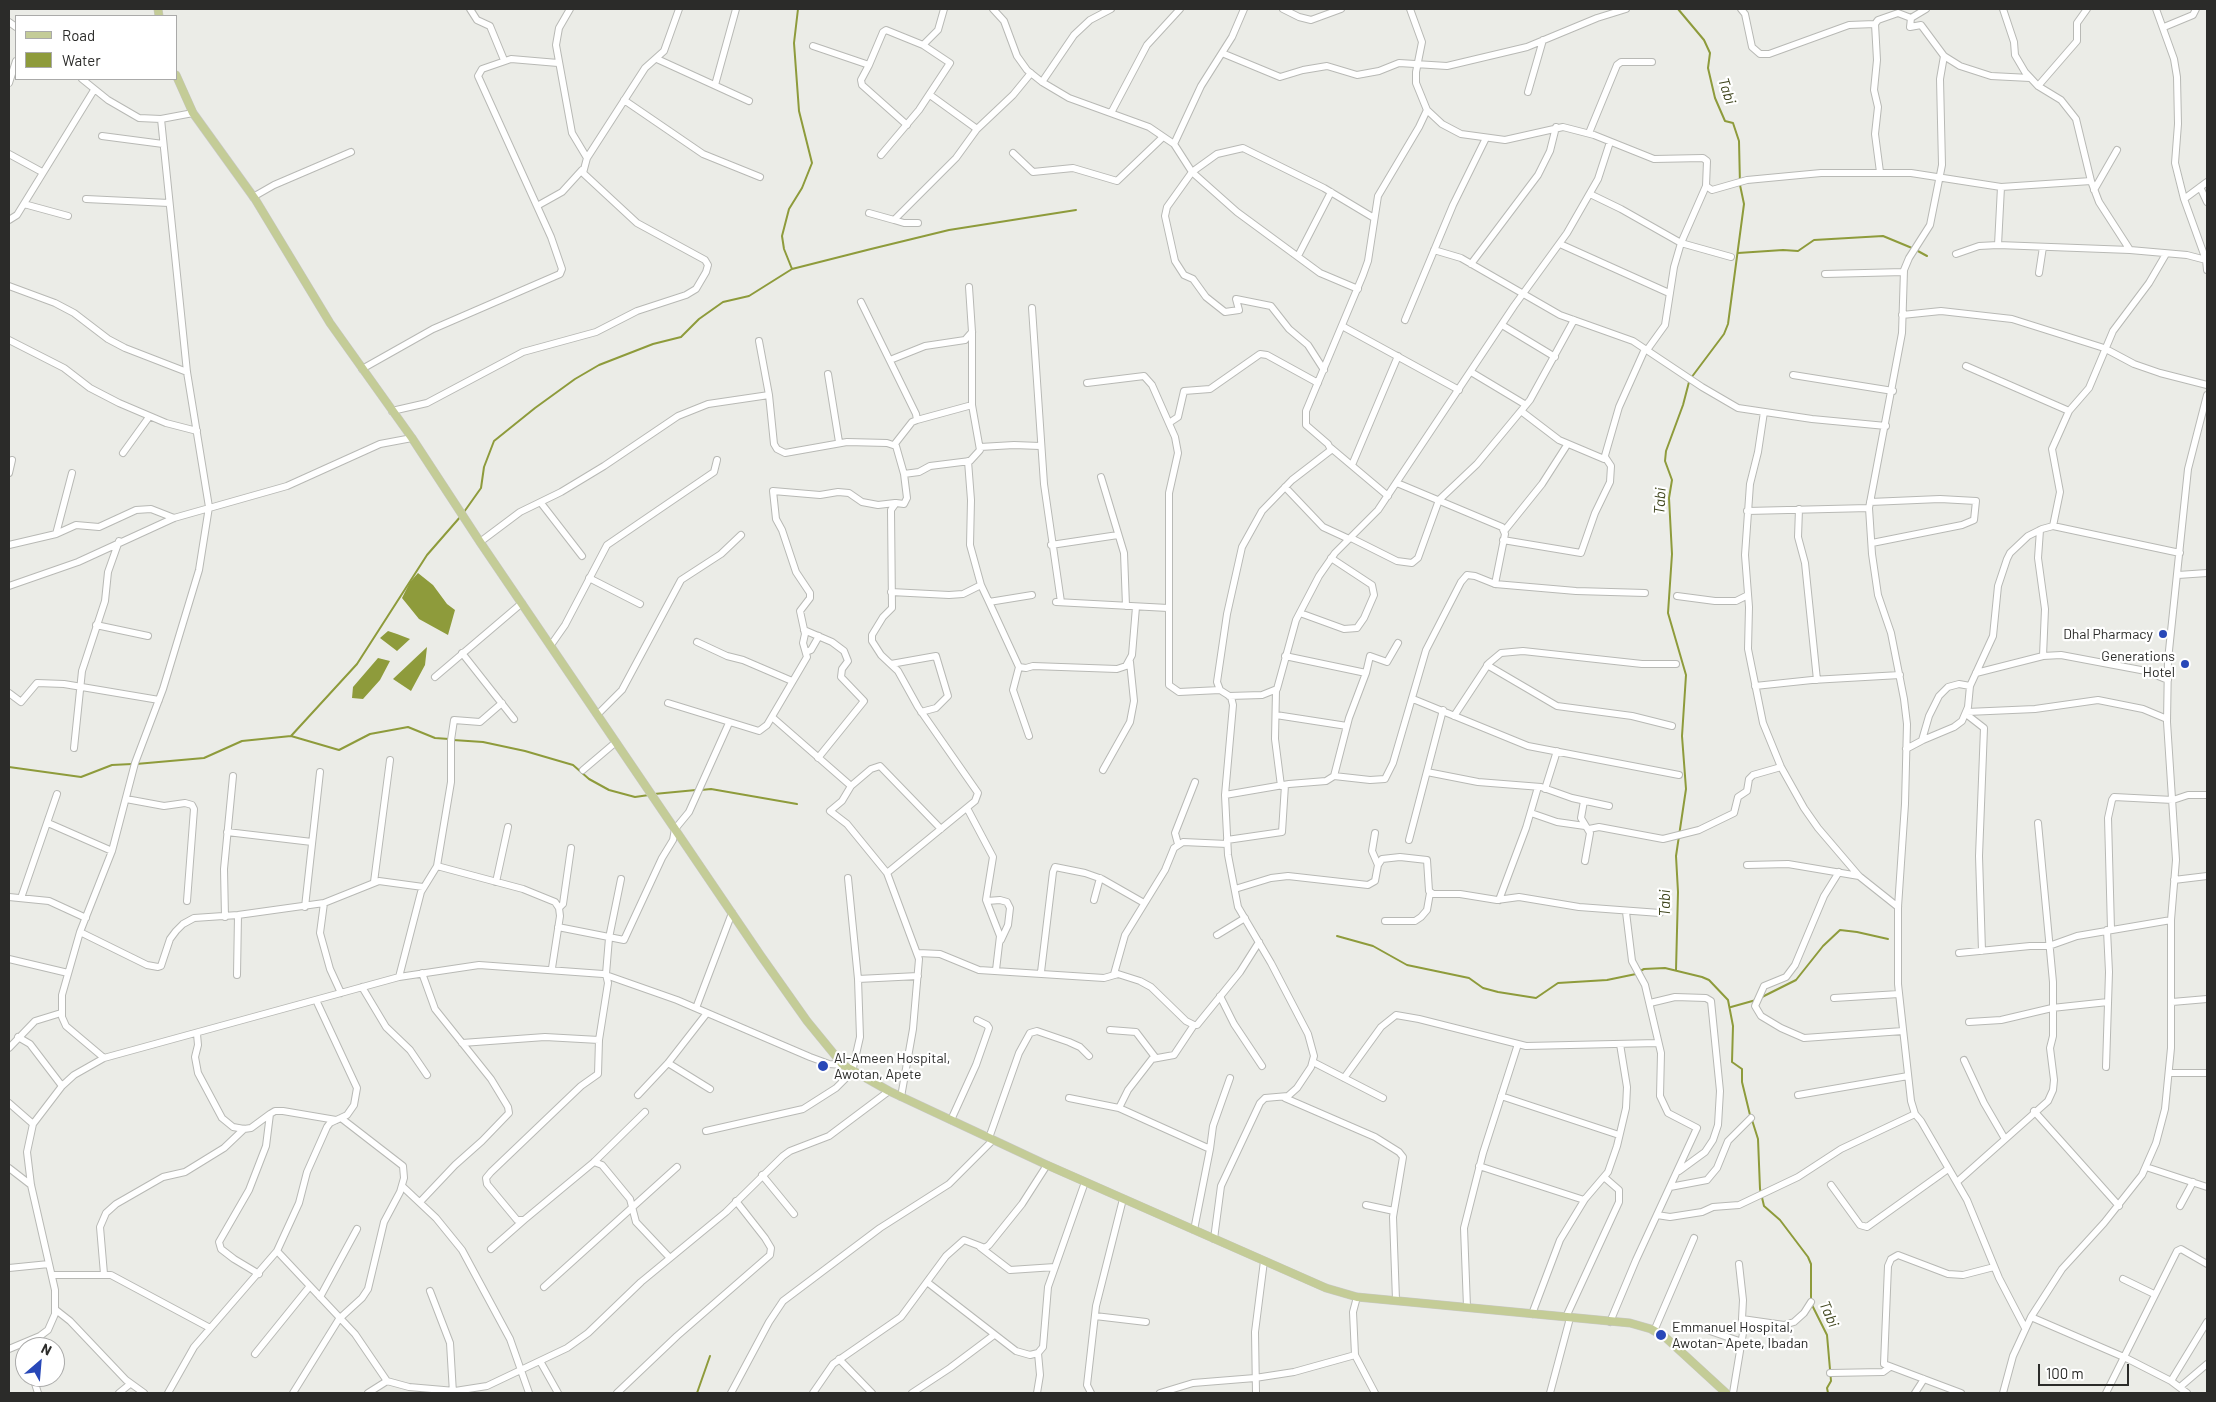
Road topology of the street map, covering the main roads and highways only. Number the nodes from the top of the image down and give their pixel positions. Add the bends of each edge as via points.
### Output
1 (178, 79) edge
2 (1726, 1393) edge

1 - 2 main road via 194,113 253,197 319,307 412,438 732,913 807,1021 843,1065 901,1097 1047,1165 1326,1288 1357,1296 1630,1323 1654,1331

